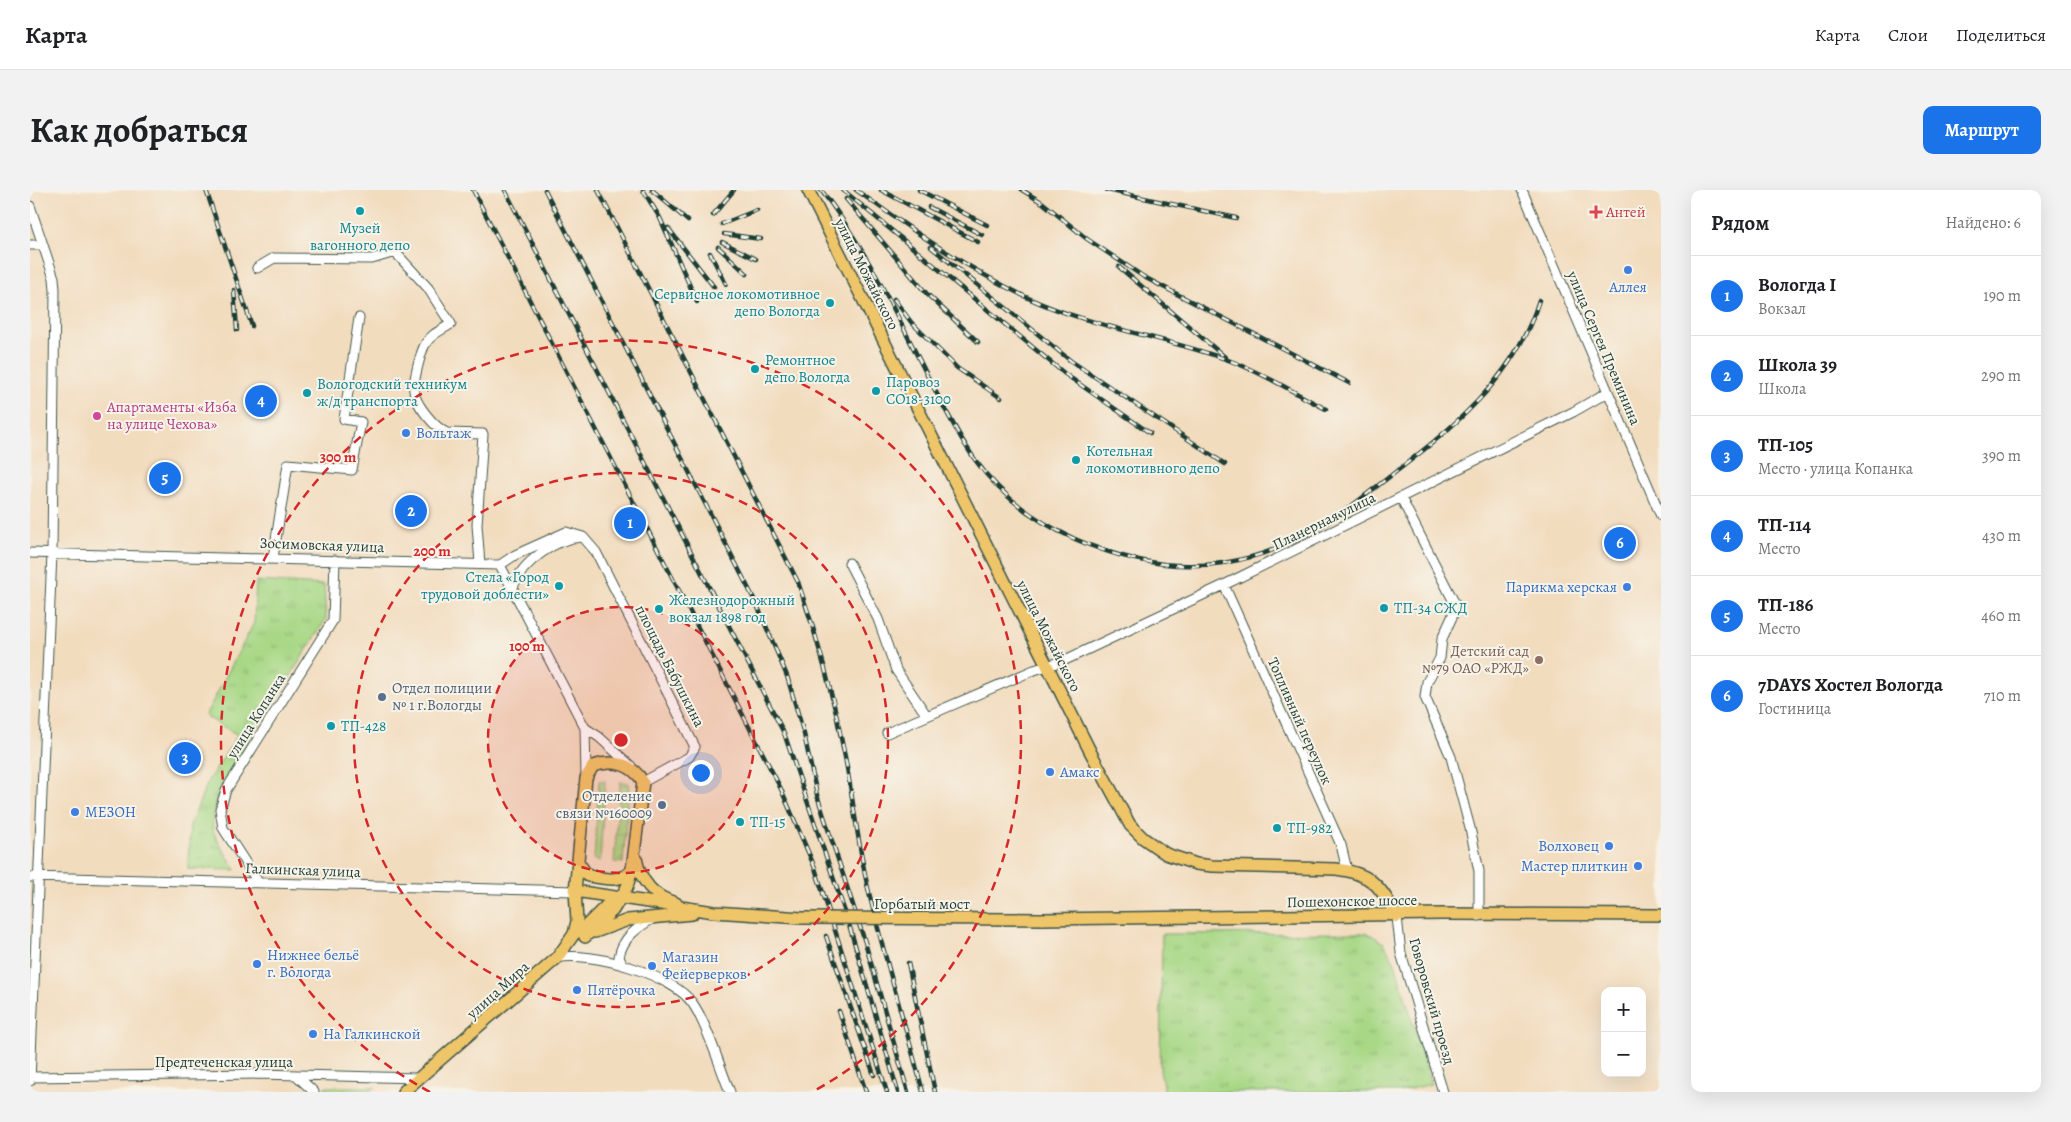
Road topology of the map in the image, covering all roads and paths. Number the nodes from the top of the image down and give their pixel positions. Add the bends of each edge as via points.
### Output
1 (808, 190) edge
2 (1522, 190) edge
3 (30, 206) edge
4 (30, 245) edge
5 (43, 246) junction
6 (258, 268) dead end
7 (359, 318) dead end
8 (1608, 392) junction
9 (1401, 498) junction
10 (1661, 516) edge
11 (583, 537) junction
12 (30, 553) edge
13 (52, 553) junction
14 (273, 558) junction
15 (335, 560) junction
16 (849, 563) dead end
17 (480, 564) junction
18 (500, 565) junction
19 (1224, 585) junction
20 (513, 587) junction
21 (1048, 667) junction
22 (927, 716) junction
23 (585, 728) junction
24 (887, 733) dead end
25 (634, 769) junction
26 (586, 778) junction
27 (643, 785) junction
28 (635, 850) junction
29 (578, 862) junction
30 (632, 869) junction
31 (1347, 870) junction
32 (34, 877) edge
33 (258, 882) junction
34 (574, 891) junction
35 (621, 900) junction
36 (714, 912) junction
37 (1661, 915) edge
38 (1479, 916) junction
39 (656, 917) junction
40 (1397, 917) junction
41 (1042, 919) joint
42 (585, 937) junction
43 (568, 944) junction
44 (557, 958) junction
45 (622, 964) junction
46 (297, 1076) junction
47 (30, 1077) edge
48 (418, 1078) junction
49 (30, 1081) edge
50 (314, 1092) edge
51 (403, 1092) edge
52 (730, 1092) edge
53 (1443, 1092) edge

1 - 21 main road, улица Можайского
2 - 8 street, улица Сергея Преминина
3 - 5 street
4 - 5 street
5 - 13 street via 55,290
6 - 17 street via 274,258 372,259 395,252 428,288 451,324 432,336 423,348 414,394 432,423 441,431 483,434 477,525
7 - 14 street via 344,419 361,422 352,470 288,464
8 - 9 street, Планерная улица
8 - 10 street, улица Сергея Преминина
9 - 19 street, Планерная улица
9 - 38 street via 1454,602 1453,615 1442,639 1440,658 1427,682 1425,697 1451,757 1470,828 1479,871
11 - 18 street via 560,533
11 - 20 street via 541,554 520,572
11 - 27 street, площадь Бабушкина via 596,552 611,580 695,747 689,757
12 - 13 street, Зосимовская улица
13 - 14 street, Зосимовская улица
13 - 32 street
14 - 15 street, Зосимовская улица
15 - 17 street, Зосимовская улица
15 - 33 street, улица Копанка via 333,620 222,800 224,828
16 - 22 street via 878,619 896,670
17 - 18 street, Зосимовская улица
18 - 20 street
19 - 21 street, Планерная улица
19 - 31 street, Топливный переулок via 1341,845
20 - 23 street
21 - 22 street, Планерная улица
21 - 31 main road, улица Можайского via 1120,808 1136,832 1153,846 1180,859 1212,866
22 - 24 street, Планерная улица
23 - 25 street
23 - 26 street
25 - 26 main road via 600,763 593,766
25 - 27 main road
26 - 29 main road
27 - 28 main road
28 - 30 main road
28 - 36 main road via 639,869 651,889 672,902
29 - 30 main road via 588,876 618,880 625,878
29 - 34 main road
30 - 35 main road
31 - 40 main road, улица Можайского via 1358,872 1378,886
32 - 33 street, Галкинская улица
32 - 47 street
33 - 34 street, Галкинская улица
34 - 35 main road
34 - 43 main road, улица Мира via 577,921
35 - 36 main road
35 - 42 main road
35 - 43 main road via 608,904
36 - 39 main road
36 - 41 main road, Горбатый мост, bridge via 802,918
37 - 38 main road, Пошехонское шоссе
38 - 40 main road, Пошехонское шоссе
39 - 42 main road via 606,926
39 - 45 street via 625,941 620,957
40 - 41 main road, Пошехонское шоссе
40 - 53 street, Говоровский проезд via 1401,953
42 - 44 main road
43 - 44 main road, улица Мира
44 - 45 street via 592,956
44 - 48 main road, улица Мира
45 - 52 street via 670,984 693,1003
46 - 47 street, Предтеченская улица
46 - 48 street, Предтеченская улица
46 - 50 street
47 - 49 street
48 - 51 main road, улица Мира

